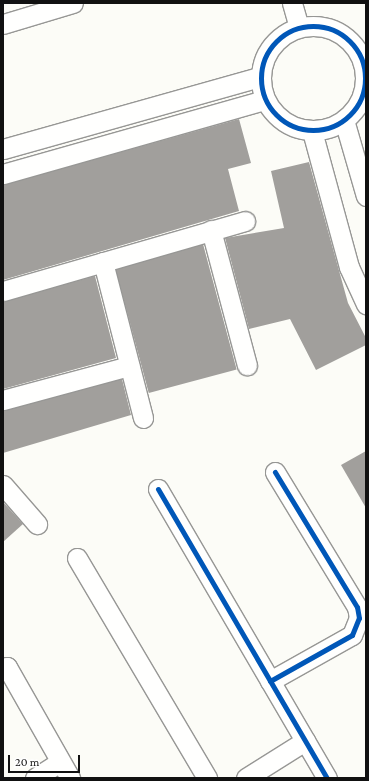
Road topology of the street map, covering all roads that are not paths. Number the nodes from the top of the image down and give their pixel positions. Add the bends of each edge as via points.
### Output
1 (73, 3) edge
2 (292, 3) edge
3 (3, 24) edge
4 (299, 27) junction
5 (362, 47) edge
6 (366, 69) edge
7 (260, 77) junction
8 (265, 100) junction
9 (344, 120) junction
10 (312, 130) junction
11 (3, 149) edge
12 (3, 174) edge
13 (366, 196) edge
14 (245, 221) dead end
15 (211, 230) junction
16 (103, 262) junction
17 (3, 291) edge
18 (366, 304) edge
19 (247, 365) dead end
20 (129, 366) junction
21 (3, 400) edge
22 (143, 418) dead end
23 (275, 472) dead end
24 (3, 485) edge
25 (158, 489) dead end
26 (37, 524) dead end
27 (77, 558) dead end
28 (3, 670) edge
29 (270, 681) junction
30 (305, 741) junction
31 (65, 770) edge
32 (35, 778) edge
33 (207, 778) edge
34 (246, 778) edge
35 (327, 778) edge

1 - 3 street
2 - 4 street
4 - 5 street via 331,28
4 - 7 street via 279,38 265,55
5 - 6 street
6 - 9 street via 362,98
7 - 8 street
7 - 11 street
8 - 10 street via 276,116 293,127
8 - 12 street
9 - 10 street
9 - 13 street
10 - 18 street via 349,267
14 - 15 street
15 - 16 street
15 - 19 street
16 - 17 street
16 - 20 street
20 - 21 street
20 - 22 street
23 - 29 street via 357,607 359,618 352,635
24 - 26 street
25 - 29 street
27 - 33 street
28 - 31 street via 7,667
29 - 30 street
30 - 34 street
30 - 35 street
31 - 32 street

